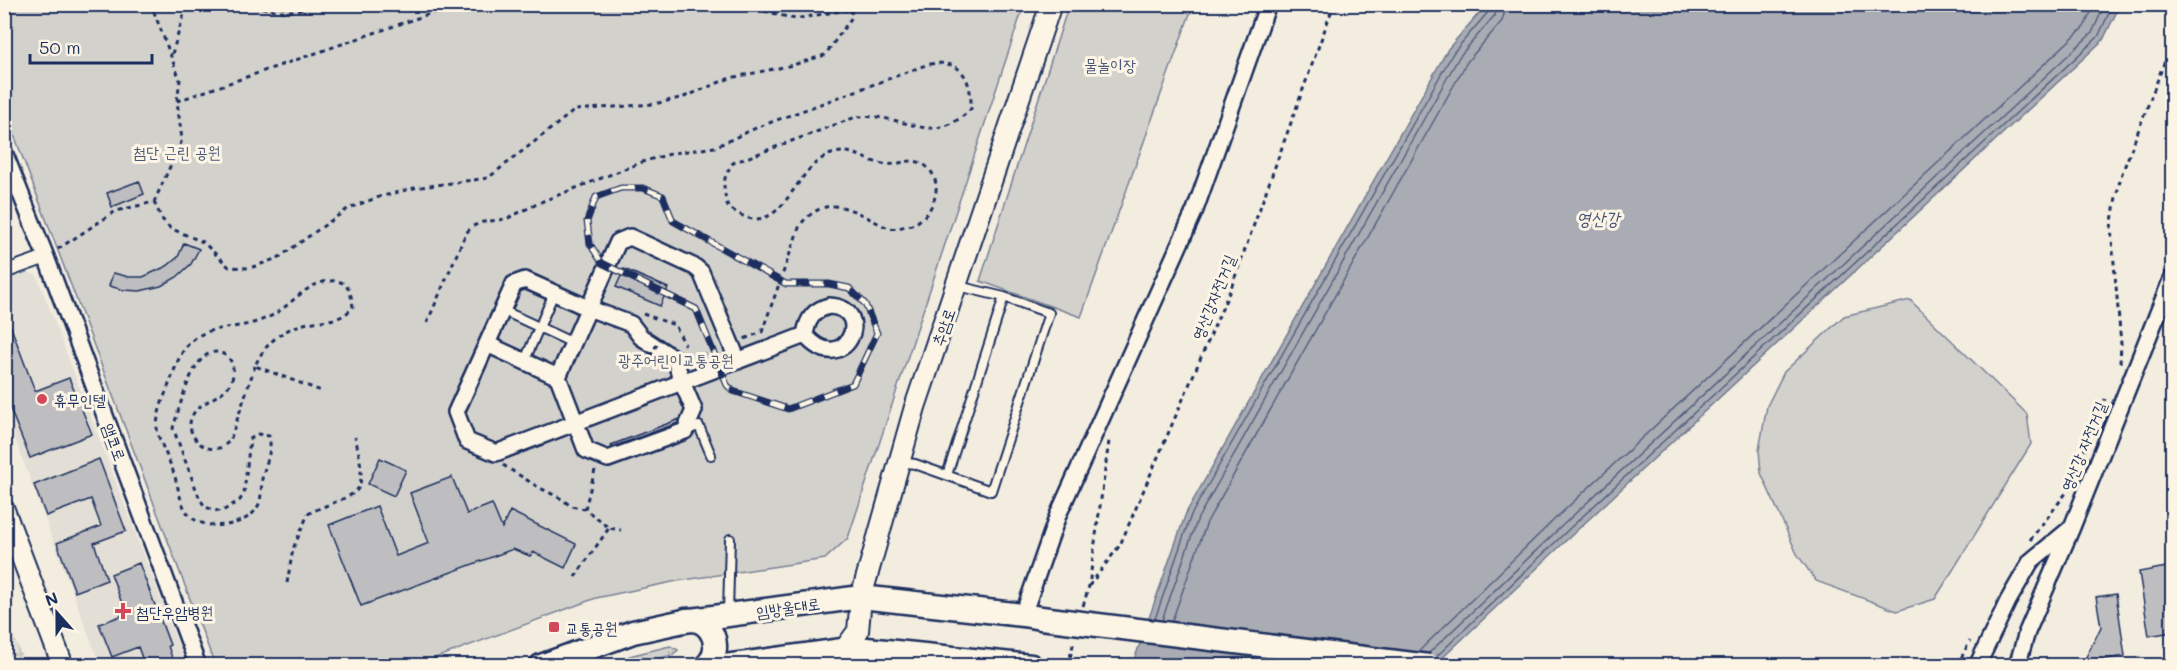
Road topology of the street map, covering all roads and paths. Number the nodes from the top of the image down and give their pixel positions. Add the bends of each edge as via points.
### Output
1 (149, 4) edge
2 (187, 4) edge
3 (254, 4) edge
4 (313, 4) edge
5 (458, 4) edge
6 (738, 4) edge
7 (863, 4) edge
8 (1051, 4) edge
9 (1268, 4) edge
10 (1334, 4) edge
11 (851, 9) junction
12 (2172, 42) edge
13 (171, 56) junction
14 (177, 101) junction
15 (4, 152) edge
16 (154, 202) junction
17 (2172, 252) edge
18 (46, 257) junction
19 (4, 272) edge
20 (2168, 276) edge
21 (957, 286) junction
22 (554, 293) junction
23 (1004, 297) junction
24 (588, 308) junction
25 (502, 310) junction
26 (427, 323) dead end
27 (538, 327) junction
28 (805, 335) dead end
29 (661, 338) dead end
30 (573, 343) junction
31 (487, 344) junction
32 (731, 344) junction
33 (650, 356) dead end
34 (525, 360) junction
35 (738, 361) junction
36 (697, 362) dead end
37 (2120, 364) dead end
38 (255, 366) junction
39 (558, 377) junction
40 (682, 382) junction
41 (324, 392) dead end
42 (2106, 397) dead end
43 (575, 423) junction
44 (685, 430) junction
45 (356, 437) dead end
46 (1110, 439) dead end
47 (711, 455) dead end
48 (509, 458) dead end
49 (608, 459) junction
50 (899, 462) junction
51 (2077, 468) dead end
52 (947, 475) junction
53 (2073, 478) dead end
54 (585, 509) junction
55 (4, 510) edge
56 (2072, 527) junction
57 (609, 528) junction
58 (621, 530) dead end
59 (730, 539) dead end
60 (2027, 545) dead end
61 (575, 577) dead end
62 (288, 583) dead end
63 (1089, 586) junction
64 (861, 597) junction
65 (1083, 609) dead end
66 (728, 615) junction
67 (1032, 616) junction
68 (684, 621) junction
69 (1077, 632) dead end
70 (1972, 637) dead end
71 (844, 650) junction
72 (1005, 664) edge
73 (63, 666) edge
74 (198, 666) edge
75 (541, 666) edge
76 (706, 666) edge
77 (725, 666) edge
78 (1031, 666) edge
79 (1068, 666) edge
80 (1429, 666) edge
81 (1957, 666) edge
82 (1977, 666) edge
83 (2017, 666) edge

1 - 13 path
2 - 13 path
3 - 4 path via 282,11
5 - 14 path
6 - 11 path via 795,19
7 - 11 path
8 - 21 street, 추암로
9 - 67 street via 1195,210 1058,515
10 - 63 path, 영산강자전거길 via 1231,288 1120,545
11 - 16 path via 852,17 825,55 730,78 684,97 654,104 575,110 488,178 414,188 349,208 278,258 250,268 229,267 203,242 170,228
12 - 37 path via 2121,176 2115,202 2111,228
13 - 14 path via 180,80
14 - 16 path via 182,140
15 - 18 street, 앰코로
16 - 18 path via 116,211
17 - 20 path
18 - 19 street
18 - 74 street, 앰코로
20 - 56 street
21 - 23 lane
21 - 50 street, 추암로
22 - 24 street
22 - 25 street via 525,280 514,284
22 - 27 lane
23 - 52 lane
23 - 52 lane via 1049,313 991,491
24 - 30 street
24 - 32 street via 618,242 630,237 701,272
24 - 40 street via 631,324 641,337 675,358
25 - 27 lane
25 - 31 street
26 - 32 path via 472,226 506,219 645,161 715,147 758,127 926,65 953,64 968,78 972,92 971,109 951,125 925,128 856,117 733,163 723,183 728,207 752,219 775,211 813,164 838,152 852,152 882,164 908,160 921,163 932,172 938,190 921,219 893,229 849,208 833,205 808,215 800,225 762,332
27 - 30 lane
27 - 34 lane
28 - 35 street
29 - 33 path, bridge
30 - 39 street
31 - 34 street
31 - 43 street via 456,412 467,441 496,453
32 - 35 street
32 - 36 path via 696,357
34 - 39 street
35 - 40 street
38 - 38 path via 271,340 290,328 346,315 353,307 351,291 334,280 319,282 269,317 208,330 182,350 157,429 192,518 213,525 233,525 249,518 259,505 272,445 269,436 258,434 250,439 244,493 221,512 205,507 199,497 173,428 195,366 215,351 228,356 233,376 229,387 201,406 189,423 199,445 220,448 230,441
38 - 41 path
39 - 43 street
40 - 43 street
40 - 44 street via 694,410
42 - 51 path
43 - 49 street via 586,450
44 - 47 lane via 699,426
44 - 49 street
45 - 62 path via 361,483 356,492 308,514 293,549
46 - 63 path, 영산강자전거길
48 - 54 path via 498,462 571,506
49 - 54 path via 595,470
50 - 52 lane
50 - 64 street, 추암로
53 - 60 path via 2070,488
54 - 57 path
55 - 73 street
56 - 82 street via 2031,561
56 - 83 street via 2027,632
57 - 58 path
57 - 61 path
59 - 66 lane
63 - 65 path, 영산강자전거길
64 - 66 main road, 임방울대로
64 - 67 main road, 임방울대로
64 - 71 street, 추암로 via 858,631
66 - 68 main road, 임방울대로
67 - 80 main road, 임방울대로, bridge
68 - 75 main road, 임방울대로 via 633,632
68 - 76 main road via 699,622 712,632 716,647
69 - 79 path
70 - 81 path
71 - 72 main road via 857,648
71 - 77 main road
72 - 78 main road

